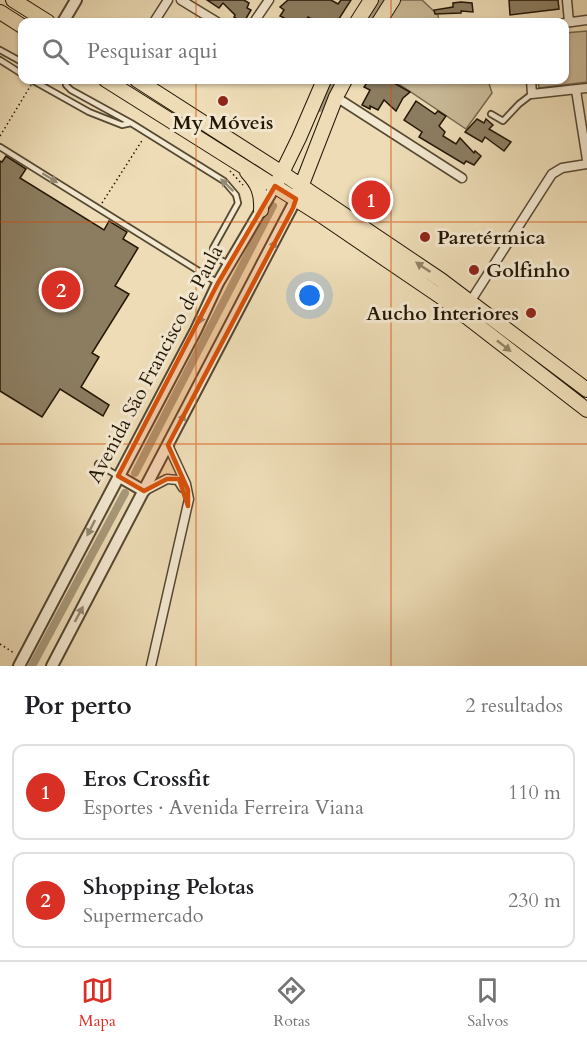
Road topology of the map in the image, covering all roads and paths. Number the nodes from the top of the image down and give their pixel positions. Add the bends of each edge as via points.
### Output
1 (13, 0) edge
2 (76, 0) edge
3 (168, 0) edge
4 (181, 0) edge
5 (269, 0) edge
6 (371, 0) edge
7 (393, 0) edge
8 (567, 0) edge
9 (0, 12) edge
10 (0, 17) edge
11 (42, 18) edge
12 (65, 18) edge
13 (157, 18) edge
14 (210, 18) edge
15 (257, 18) edge
16 (360, 18) edge
17 (382, 18) edge
18 (567, 18) edge
19 (587, 20) edge
20 (18, 23) edge
21 (569, 23) edge
22 (18, 30) edge
23 (0, 50) edge
24 (0, 60) edge
25 (18, 60) edge
26 (18, 71) edge
27 (31, 84) edge
28 (40, 84) edge
29 (66, 84) edge
30 (109, 84) edge
31 (143, 84) edge
32 (322, 84) edge
33 (343, 84) edge
34 (531, 84) edge
35 (587, 88) edge
36 (576, 90) junction
37 (532, 94) junction
38 (336, 98) junction
39 (491, 114) dead end
40 (131, 123) junction
41 (147, 133) junction
42 (0, 136) edge
43 (300, 136) junction
44 (317, 146) junction
45 (0, 147) edge
46 (587, 162) edge
47 (242, 166) junction
48 (282, 173) junction
49 (462, 178) dead end
50 (275, 186) junction
51 (302, 186) junction
52 (296, 199) junction
53 (99, 209) junction
54 (261, 210) junction
55 (228, 264) junction
56 (218, 283) junction
57 (470, 302) junction
58 (587, 390) edge
59 (587, 410) edge
60 (168, 445) junction
61 (98, 464) dead end
62 (120, 478) junction
63 (141, 489) junction
64 (188, 506) junction
65 (0, 644) edge
66 (21, 662) edge
67 (52, 666) edge
68 (151, 666) edge

1 - 11 main road
2 - 12 street
3 - 13 street
4 - 14 street
5 - 15 street
6 - 16 main road
7 - 17 main road
8 - 18 street
9 - 20 main road
10 - 22 lane
19 - 21 street
23 - 25 lane
24 - 26 lane
27 - 42 path
28 - 40 lane via 89,112 122,125
29 - 40 lane
30 - 47 main road
31 - 48 main road
32 - 43 main road, Avenida São Francisco de Paula
33 - 38 main road
34 - 37 street
35 - 36 street
36 - 37 street
36 - 46 street
37 - 39 lane via 503,121
38 - 44 main road
38 - 49 street
40 - 41 lane
41 - 53 path
55 -> 41 lane via 215,257 213,248 237,208 236,195 224,181
43 - 44 main road
43 - 48 main road, Avenida São Francisco de Paula
44 - 51 main road
45 -> 53 lane
46 - 57 street via 552,174
47 - 50 main road
47 - 54 main road via 259,189
48 - 50 main road, Avenida São Francisco de Paula
48 - 51 main road
50 - 52 main road
50 - 54 street, Avenida São Francisco de Paula
51 - 52 main road
57 -> 51 main road
52 -> 59 main road via 441,297
60 -> 52 street
53 - 56 lane
54 - 55 street, Avenida São Francisco de Paula
55 - 56 street, Avenida São Francisco de Paula
56 -> 62 street, Avenida São Francisco de Paula
57 - 58 main road
60 - 63 street
60 - 64 street via 188,490
61 - 62 lane
62 - 63 street
62 -> 66 street, Avenida São Francisco de Paula
63 - 64 street via 167,479 178,480
67 -> 63 street
64 - 68 street
65 - 66 path

